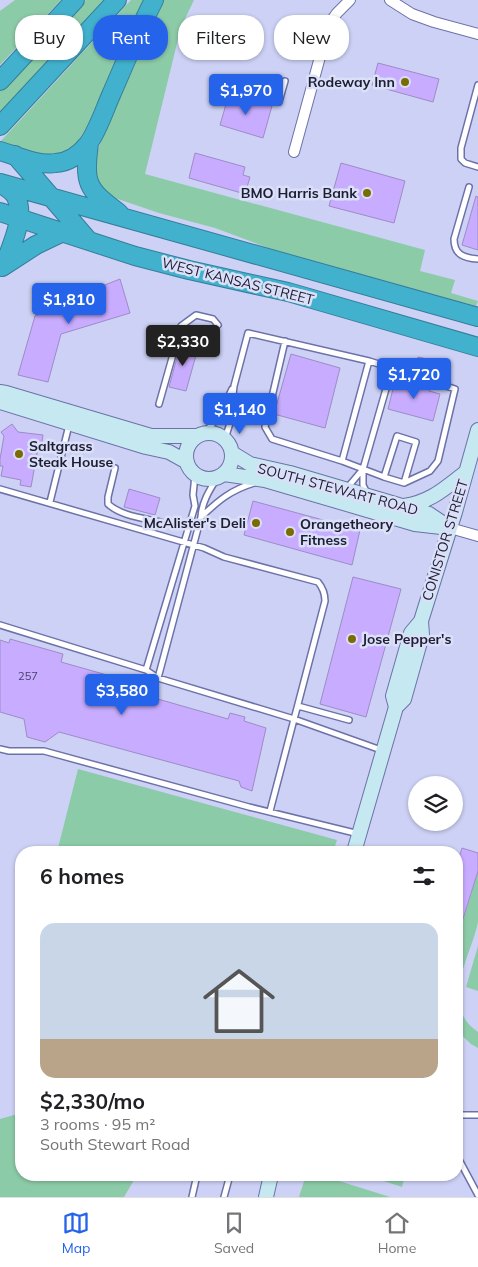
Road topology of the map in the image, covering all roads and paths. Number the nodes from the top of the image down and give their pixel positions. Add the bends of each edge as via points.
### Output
1 (76, 0) edge
2 (117, 0) edge
3 (154, 0) edge
4 (350, 0) edge
5 (390, 0) edge
6 (478, 34) edge
7 (0, 81) edge
8 (285, 81) dead end
9 (478, 85) edge
10 (221, 86) dead end
11 (0, 126) edge
12 (89, 143) junction
13 (294, 152) dead end
14 (8, 153) edge
15 (478, 167) edge
16 (0, 183) edge
17 (469, 187) dead end
18 (54, 199) junction
19 (0, 212) edge
20 (19, 218) junction
21 (130, 220) junction
22 (62, 232) junction
23 (88, 241) junction
24 (478, 259) edge
25 (3, 266) edge
26 (478, 316) edge
27 (218, 326) dead end
28 (285, 341) junction
29 (478, 347) edge
30 (369, 361) junction
31 (392, 368) junction
32 (234, 386) junction
33 (0, 392) edge
34 (0, 402) edge
35 (159, 404) dead end
36 (71, 418) junction
37 (478, 430) edge
38 (200, 435) junction
39 (225, 439) junction
40 (232, 453) junction
41 (342, 461) junction
42 (187, 462) junction
43 (115, 468) dead end
44 (363, 469) junction
45 (466, 472) junction
46 (195, 475) junction
47 (221, 476) junction
48 (384, 477) junction
49 (265, 480) junction
50 (404, 483) junction
51 (0, 489) edge
52 (345, 489) junction
53 (368, 496) junction
54 (50, 502) junction
55 (404, 506) junction
56 (201, 517) junction
57 (160, 522) dead end
58 (450, 528) junction
59 (478, 536) edge
60 (184, 543) junction
61 (193, 545) junction
62 (0, 625) edge
63 (146, 670) junction
64 (158, 678) junction
65 (298, 706) junction
66 (294, 719) junction
67 (349, 720) dead end
68 (0, 749) edge
69 (383, 750) junction
70 (270, 811) junction
71 (359, 834) junction
72 (356, 846) edge
73 (478, 1115) edge
74 (463, 1116) edge
75 (463, 1167) edge
76 (196, 1181) edge
77 (228, 1181) edge
78 (270, 1181) edge
79 (478, 1195) edge
80 (192, 1197) edge
81 (224, 1197) edge
82 (266, 1197) edge

1 - 7 highway
2 - 11 highway
3 - 12 highway
4 - 13 street via 330,24
5 - 6 street via 412,14
8 - 10 lane via 279,102
9 - 15 lane via 460,148 461,159
12 - 14 highway via 80,153 56,164
12 - 21 highway via 86,169 93,190 101,200
14 - 18 highway
16 - 18 highway
16 - 20 highway via 16,198
17 - 24 lane via 454,248 459,254
18 - 21 highway
18 - 23 highway
19 - 20 highway, WEST KANSAS STREET
20 - 22 highway, WEST KANSAS STREET
20 - 25 highway
21 - 26 highway
22 - 23 highway, WEST KANSAS STREET
22 - 25 highway
23 - 29 highway, WEST KANSAS STREET via 189,270 288,292
27 - 35 lane via 214,319 196,315 181,326
28 - 30 lane
28 - 32 lane via 248,333
28 - 41 lane via 265,427 272,439
30 - 31 lane
30 - 41 lane
31 - 44 lane
31 - 50 lane via 455,389 438,462 430,470
32 - 38 lane via 218,418
32 - 39 lane
33 - 36 street
34 - 36 street
36 - 38 street via 152,436
36 - 42 street via 146,447 168,452
36 - 54 lane
37 - 45 street, CONISTOR STREET
38 - 39 street via 218,435
38 - 42 street via 187,448
39 - 40 street
40 - 47 street via 229,468
40 - 52 street, SOUTH STEWART ROAD via 250,464
41 - 44 lane
42 - 46 street
43 - 57 lane via 108,504 124,513
44 - 48 lane
44 - 52 lane
44 - 53 lane via 363,485
45 - 55 street via 430,499
45 - 58 street, CONISTOR STREET
46 - 47 street via 210,479
46 - 60 lane via 195,506
47 - 49 street, SOUTH STEWART ROAD
47 - 56 lane via 208,492
48 - 50 lane
48 - 50 lane via 397,436 416,442
49 - 56 lane via 237,488 218,500
49 - 58 street, SOUTH STEWART ROAD via 415,524
51 - 54 lane
52 - 53 street, SOUTH STEWART ROAD
53 - 55 street, SOUTH STEWART ROAD
54 - 60 lane
55 - 58 street, SOUTH STEWART ROAD via 429,514
56 - 61 lane
58 - 59 street
58 - 69 street, CONISTOR STREET via 421,621 411,633 393,696 396,707
60 - 61 lane
60 - 63 lane
61 - 64 lane
61 - 65 lane via 318,582 322,587 325,601
62 - 63 lane
63 - 64 lane
64 - 66 lane
65 - 66 lane
65 - 67 lane
66 - 69 lane
66 - 70 lane
68 - 70 lane via 44,752
69 - 71 street, CONISTOR STREET
70 - 71 lane
71 - 72 street, CONISTOR STREET
73 - 74 lane
75 - 79 lane
76 - 80 lane
77 - 81 lane
78 - 82 street

